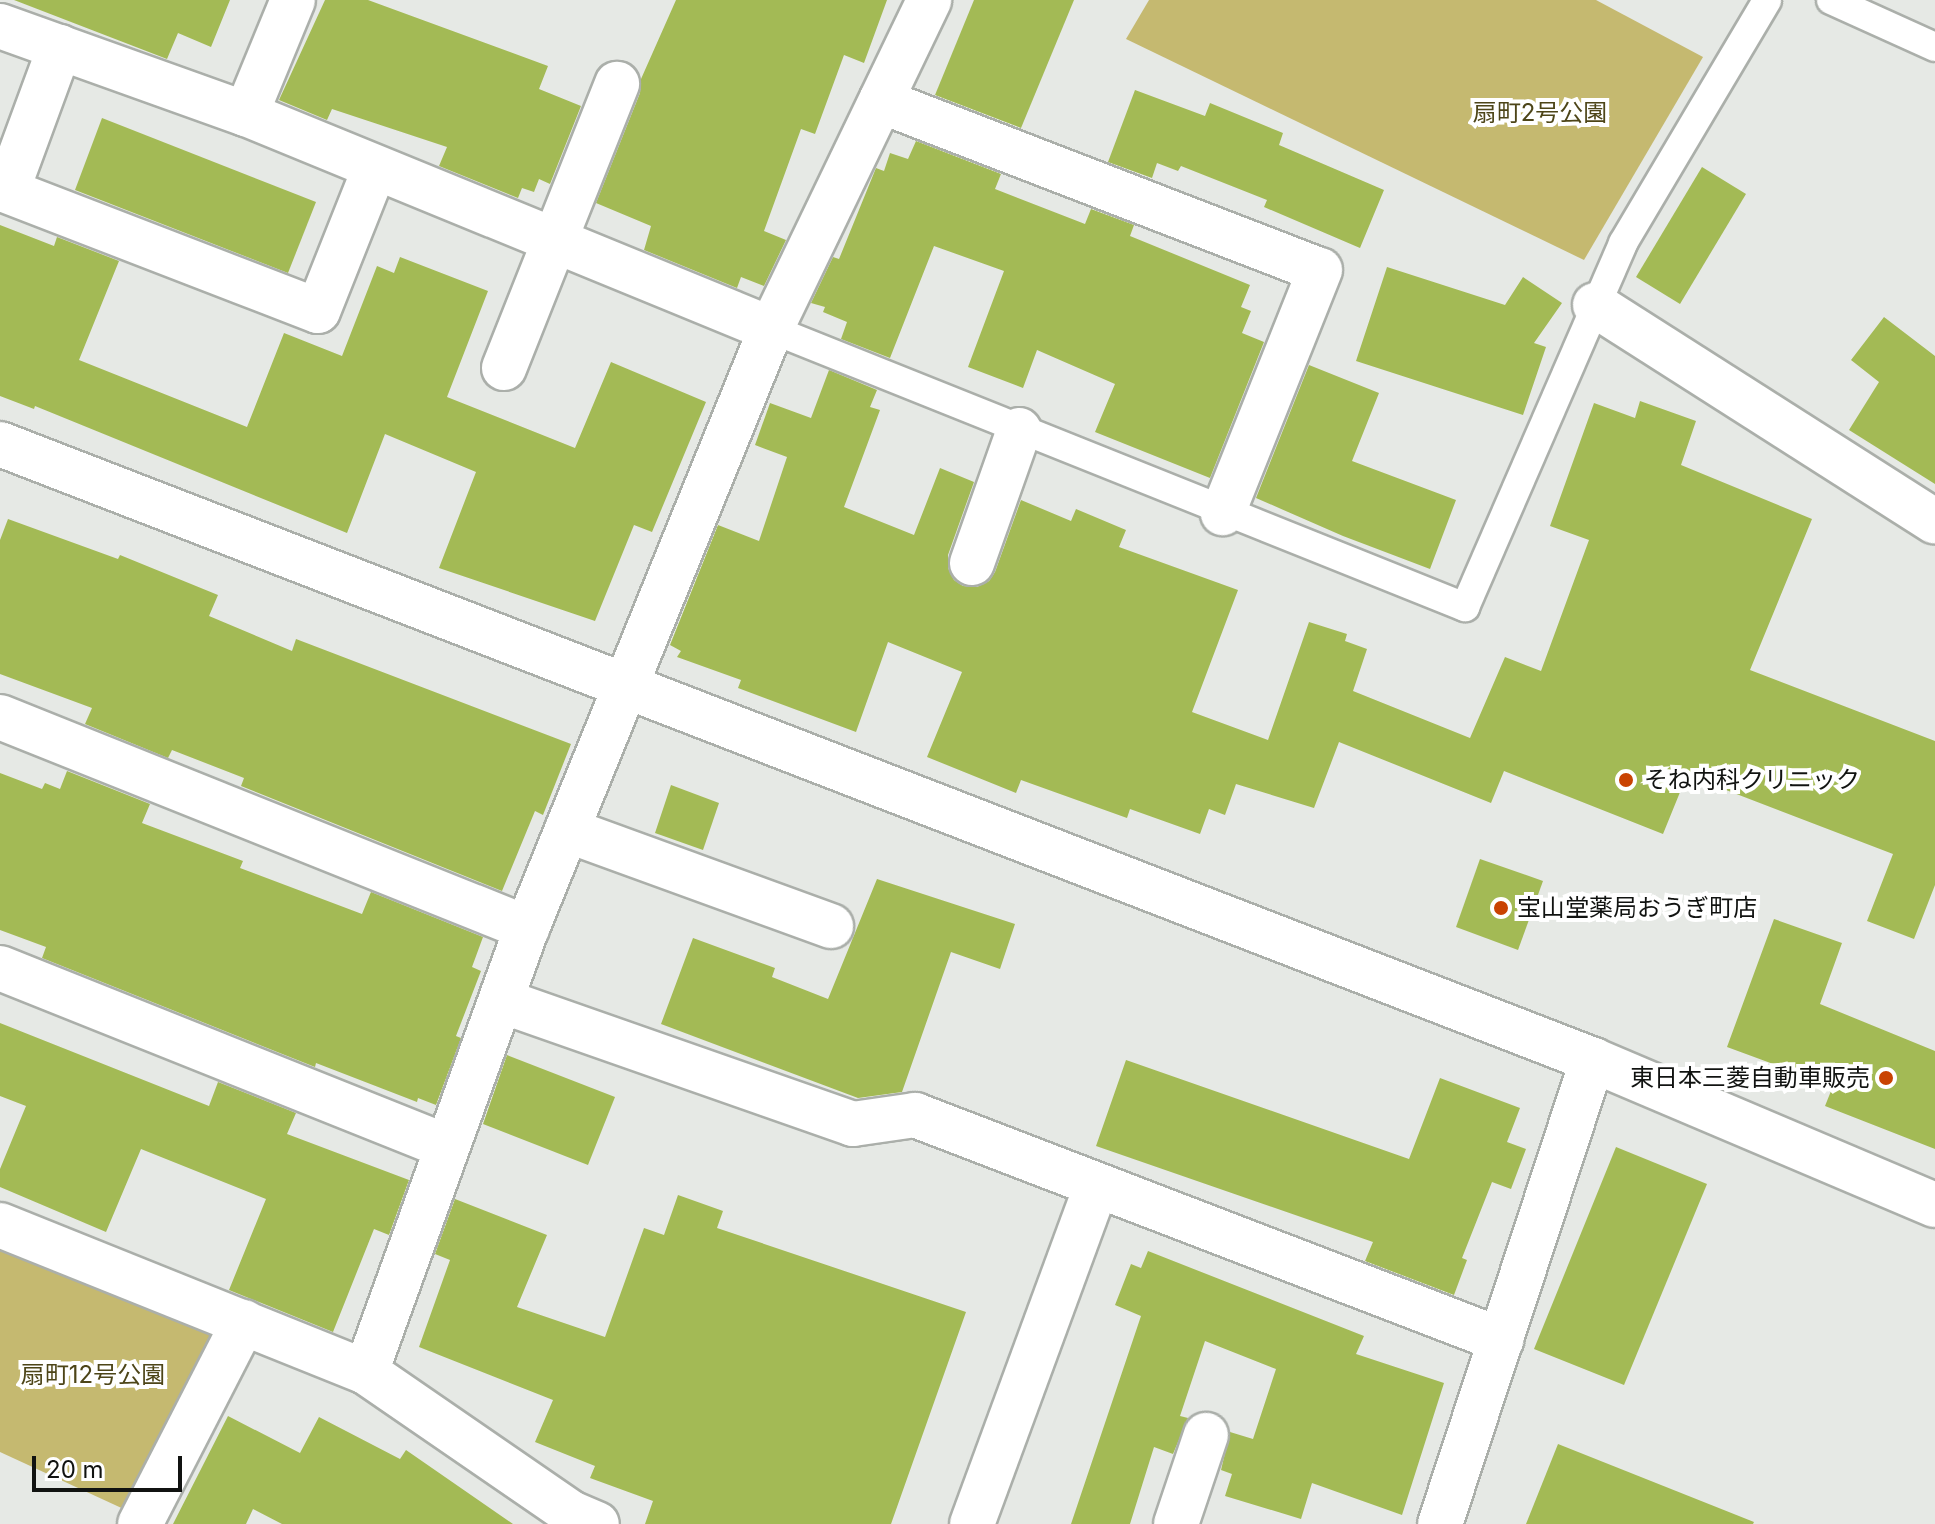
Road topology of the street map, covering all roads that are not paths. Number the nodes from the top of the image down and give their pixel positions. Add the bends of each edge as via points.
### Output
1 (293, 0) edge
2 (929, 0) edge
3 (1767, 0) edge
4 (1831, 0) edge
5 (0, 26) edge
6 (60, 47) junction
7 (1935, 47) edge
8 (617, 84) dead end
9 (881, 101) junction
10 (246, 114) junction
11 (375, 168) junction
12 (552, 242) junction
13 (1595, 305) junction
14 (771, 329) junction
15 (504, 368) dead end
16 (1019, 430) junction
17 (0, 444) edge
18 (1223, 513) junction
19 (1935, 522) edge
20 (972, 563) dead end
21 (626, 689) junction
22 (0, 717) edge
23 (567, 830) junction
24 (831, 926) dead end
25 (527, 928) junction
26 (0, 968) edge
27 (502, 1001) junction
28 (1593, 1060) junction
29 (446, 1146) junction
30 (1097, 1185) junction
31 (1935, 1205) edge
32 (0, 1225) edge
33 (244, 1322) junction
34 (1501, 1340) junction
35 (366, 1372) junction
36 (1206, 1435) dead end
37 (140, 1524) edge
38 (597, 1524) edge
39 (972, 1524) edge
40 (1176, 1524) edge
41 (1440, 1524) edge

1 - 10 street
2 - 9 street
3 - 13 lane via 1623,243
4 - 7 lane
5 - 6 street
6 - 10 street
6 - 11 street via 7,191 318,311
8 - 12 street
9 - 14 street
9 - 18 street via 1320,270
10 - 11 street
11 - 12 street
12 - 14 street
12 - 15 street
13 - 18 lane via 1465,607
13 - 19 street
14 - 16 lane
14 - 21 street
16 - 18 lane
16 - 20 street
17 - 21 street
21 - 23 street
21 - 28 street
22 - 25 street
23 - 24 street
23 - 25 street
25 - 27 street
26 - 29 street
27 - 29 street
27 - 30 street via 853,1124 915,1115
28 - 31 street
28 - 34 street
29 - 35 street
30 - 34 street
30 - 39 street
32 - 33 street
33 - 35 street
33 - 37 street
34 - 41 street
35 - 38 street via 571,1513
36 - 40 street

